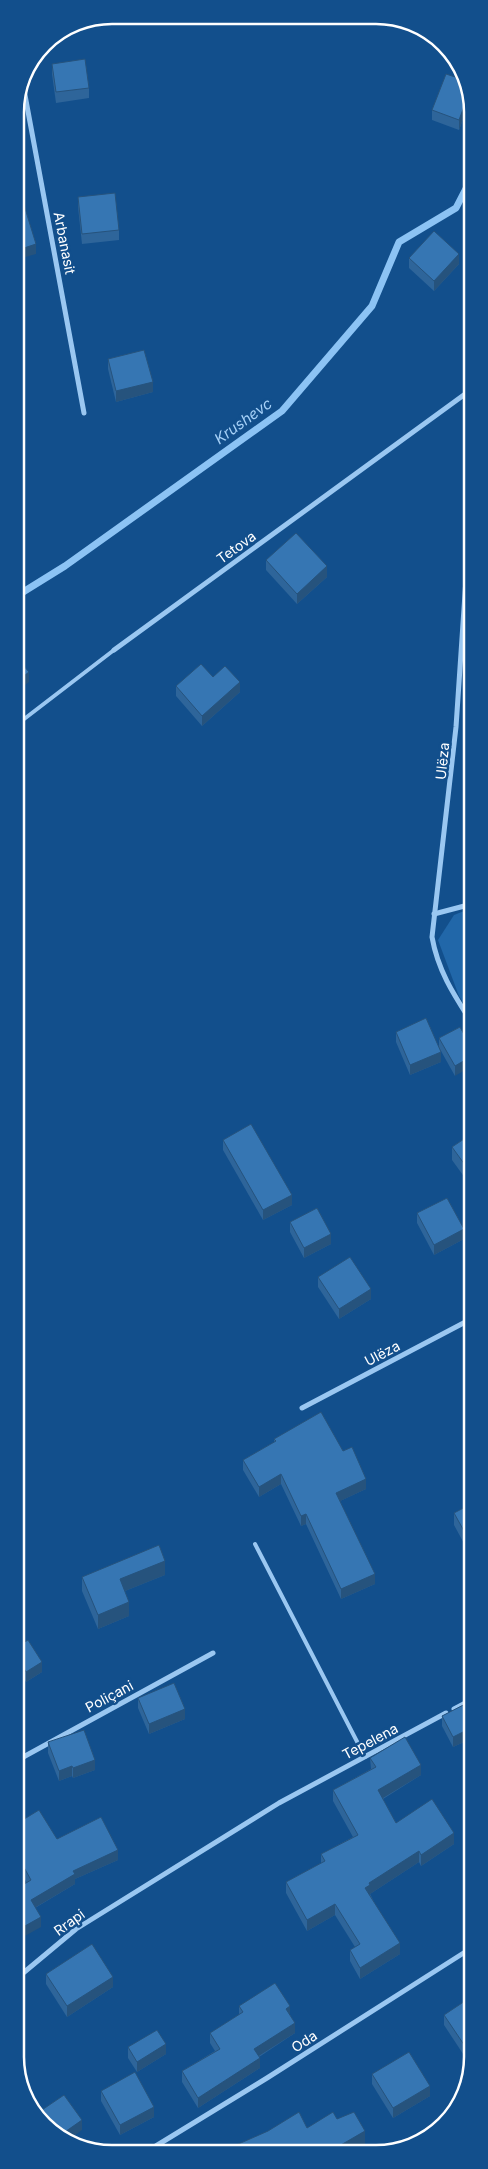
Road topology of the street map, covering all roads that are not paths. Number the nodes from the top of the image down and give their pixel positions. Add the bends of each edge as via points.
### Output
1 (25, 95) edge
2 (464, 395) edge
3 (84, 413) dead end
4 (464, 608) edge
5 (114, 650) joint
6 (24, 719) edge
7 (464, 906) edge
8 (434, 914) junction
9 (464, 1010) edge
10 (464, 1323) edge
11 (302, 1408) dead end
12 (256, 1544) dead end
13 (214, 1653) dead end
14 (464, 1704) edge
15 (24, 1757) edge
16 (365, 1757) junction
17 (140, 1889) joint
18 (464, 1953) edge
19 (24, 1972) edge
20 (157, 2145) edge

1 - 3 street, Arbanasit
2 - 5 street, Tetova
4 - 8 street, Ulëza via 456,727
5 - 6 lane, Tetova
7 - 8 street
8 - 9 street, Ulëza via 432,937 436,958
10 - 11 street, Ulëza
12 - 16 lane
13 - 15 street, Poliçani
14 - 16 street, Tepelena
16 - 17 street, Tepelena via 279,1803
17 - 19 street, Rrapi via 76,1929
18 - 20 street, Oda

